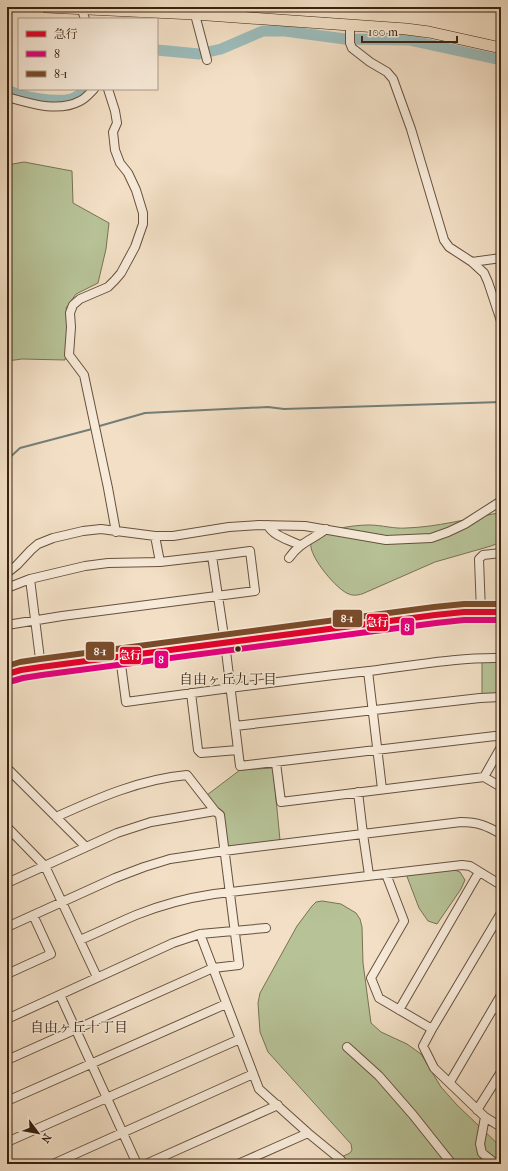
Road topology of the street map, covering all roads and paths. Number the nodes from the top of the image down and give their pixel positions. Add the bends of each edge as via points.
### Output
1 (46, 7) edge
2 (194, 10) edge
3 (83, 12) edge
4 (350, 25) junction
5 (501, 48) edge
6 (207, 60) dead end
7 (93, 90) edge
8 (108, 90) edge
9 (7, 97) edge
10 (501, 258) edge
11 (472, 262) junction
12 (501, 321) edge
13 (501, 501) edge
14 (268, 525) junction
15 (326, 529) junction
16 (116, 532) junction
17 (155, 536) junction
18 (300, 545) junction
19 (501, 553) edge
20 (212, 556) junction
21 (289, 558) dead end
22 (160, 562) junction
23 (7, 574) edge
24 (30, 579) junction
25 (7, 588) edge
26 (218, 596) junction
27 (481, 612) junction
28 (501, 612) edge
29 (36, 620) junction
30 (7, 625) edge
31 (225, 643) junction
32 (120, 656) junction
33 (501, 658) edge
34 (41, 667) junction
35 (368, 671) junction
36 (7, 674) edge
37 (230, 688) junction
38 (191, 693) junction
39 (501, 697) edge
40 (373, 710) junction
41 (235, 726) junction
42 (501, 737) edge
43 (501, 747) edge
44 (238, 750) junction
45 (378, 750) junction
46 (276, 763) junction
47 (7, 768) edge
48 (484, 777) junction
49 (501, 787) edge
50 (382, 789) junction
51 (358, 792) junction
52 (215, 811) junction
53 (56, 817) junction
54 (7, 827) edge
55 (362, 834) junction
56 (501, 834) edge
57 (86, 847) junction
58 (224, 851) junction
59 (45, 866) junction
60 (479, 872) junction
61 (386, 874) junction
62 (369, 875) junction
63 (7, 883) edge
64 (501, 885) edge
65 (230, 893) junction
66 (62, 902) junction
67 (501, 913) edge
68 (33, 915) junction
69 (7, 927) edge
70 (266, 928) dead end
71 (234, 931) junction
72 (200, 934) junction
73 (80, 940) junction
74 (213, 968) junction
75 (7, 974) edge
76 (97, 977) junction
77 (60, 995) junction
78 (501, 995) edge
79 (226, 1004) junction
80 (498, 1009) edge
81 (398, 1010) junction
82 (7, 1020) edge
83 (75, 1029) junction
84 (432, 1029) junction
85 (240, 1039) junction
86 (347, 1047) dead end
87 (7, 1060) edge
88 (91, 1063) junction
89 (501, 1072) edge
90 (253, 1074) junction
91 (450, 1082) junction
92 (107, 1098) junction
93 (7, 1101) edge
94 (278, 1105) junction
95 (477, 1110) junction
96 (485, 1117) junction
97 (501, 1127) edge
98 (123, 1133) junction
99 (308, 1133) junction
100 (7, 1142) edge
101 (53, 1164) edge
102 (136, 1164) edge
103 (146, 1164) edge
104 (238, 1164) edge
105 (332, 1164) edge
106 (452, 1164) edge
107 (496, 1164) edge

1 - 3 main road
2 - 3 main road
2 - 4 main road
2 - 6 street
4 - 5 main road via 429,32
4 - 11 street via 352,48 393,79 411,129 444,240 449,247
7 - 9 street via 81,101 67,106 52,107
8 - 16 street via 117,123 113,132 115,150 136,190 143,213 143,224 135,246 115,280 108,287 80,299 73,305 70,313 69,355 84,375
10 - 11 street
11 - 12 street via 486,277
13 - 15 street via 465,524 431,538 386,540
14 - 15 street
14 - 17 street
14 - 18 street via 269,529 286,540
15 - 18 street
16 - 17 street
16 - 23 street via 83,531 53,538 38,544
17 - 22 street
18 - 21 street
19 - 27 street via 483,555 479,559
20 - 22 street
20 - 26 street
20 - 26 street via 250,551 255,591
22 - 24 street via 85,566
24 - 25 street
24 - 29 street
26 - 29 street
26 - 31 street
27 - 28 street
27 - 31 street via 435,615
29 - 30 street
29 - 34 street
31 - 32 street
31 - 37 street
32 - 34 street
32 - 38 street via 126,702
33 - 35 street
34 - 36 street
35 - 37 street
35 - 40 street
37 - 38 street
37 - 41 street
38 - 44 street via 198,750 201,753
39 - 40 street
40 - 41 street
40 - 45 street
41 - 44 street
42 - 45 street
43 - 48 street
44 - 46 street via 240,766
45 - 46 street
45 - 50 street
46 - 51 street via 281,802
47 - 53 street
48 - 49 street
48 - 50 street
50 - 51 street
51 - 55 street
52 - 53 street via 187,775 126,788
52 - 57 street via 151,822
52 - 58 street via 220,815
53 - 57 street
54 - 59 street
55 - 56 street via 473,822
55 - 58 street
55 - 62 street
57 - 59 street
58 - 65 street
58 - 66 street via 170,859 144,867
59 - 63 street
59 - 66 street
60 - 61 street via 470,866 462,865
60 - 64 street
60 - 81 street
61 - 62 street
61 - 81 street via 404,921 371,978 379,998
62 - 65 street
65 - 71 street
65 - 73 street via 166,904
66 - 68 street
66 - 73 street
67 - 84 street
68 - 69 street
68 - 75 street via 51,954
70 - 71 street
71 - 72 street
71 - 74 street via 239,965
72 - 74 street
72 - 76 street via 173,943
73 - 76 street
74 - 79 street
74 - 83 street
76 - 77 street
77 - 82 street
77 - 83 street
78 - 80 street
79 - 85 street
79 - 88 street
80 - 91 street
81 - 84 street
83 - 87 street
83 - 88 street
84 - 91 street via 423,1046 434,1068
85 - 90 street
85 - 92 street
86 - 106 street via 379,1076
88 - 92 street
88 - 93 street
89 - 95 street
90 - 94 street via 259,1089
90 - 98 street
91 - 95 street
92 - 98 street
92 - 100 street
94 - 99 street
94 - 103 street
95 - 96 street
96 - 97 street
96 - 107 street via 480,1144 482,1153
98 - 101 street
98 - 102 street
99 - 104 street
99 - 105 street via 341,1160

